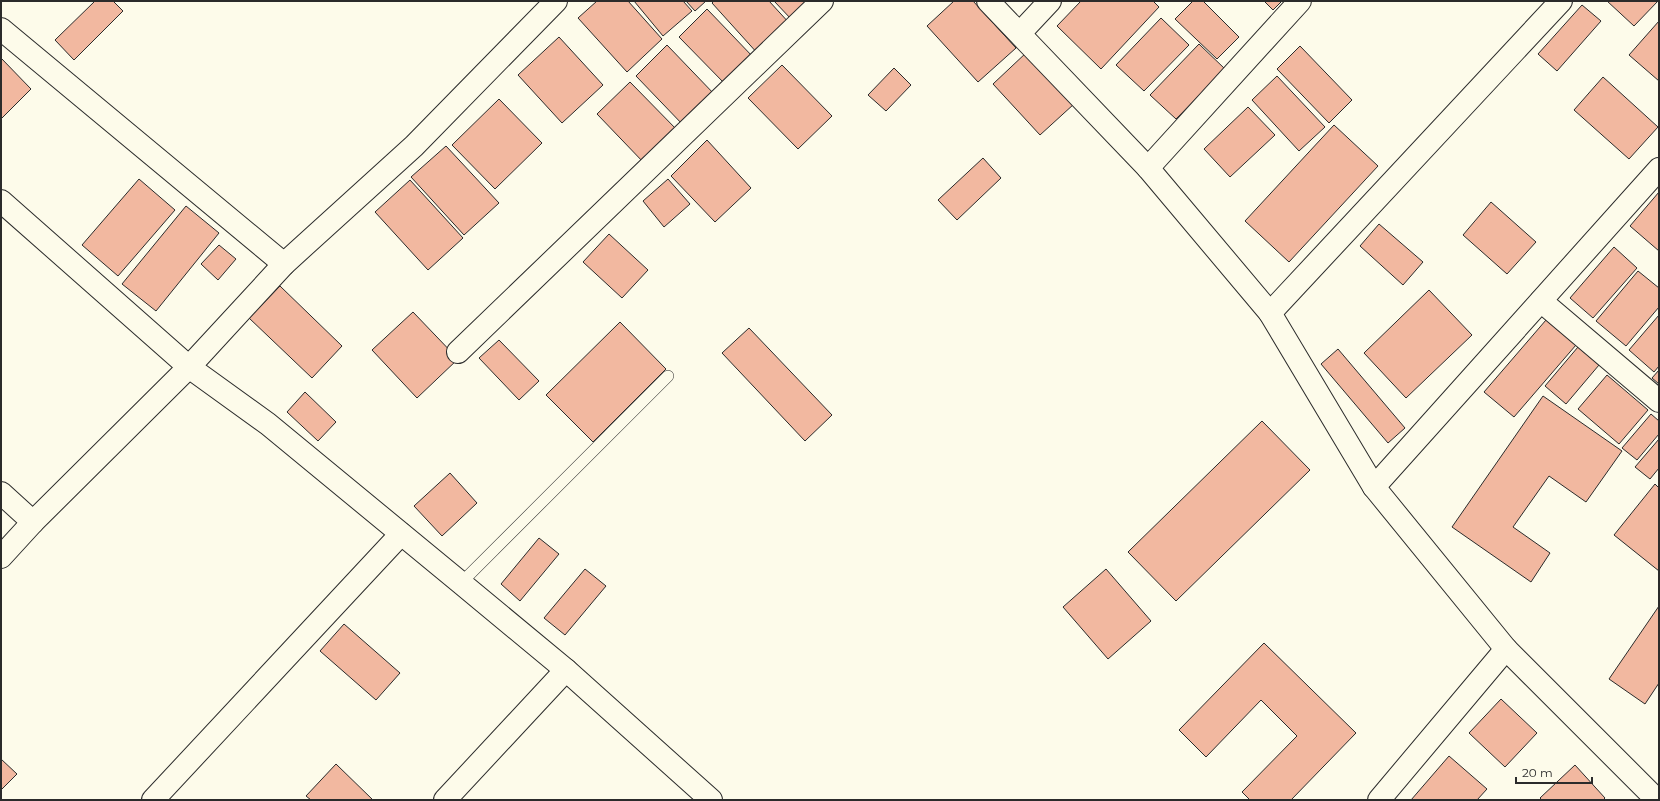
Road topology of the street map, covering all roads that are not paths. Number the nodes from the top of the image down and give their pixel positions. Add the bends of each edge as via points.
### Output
1 (556, 1) edge
2 (822, 1) edge
3 (988, 1) edge
4 (1050, 1) edge
5 (1300, 1) edge
6 (1561, 1) edge
7 (1, 29) edge
8 (1020, 33) junction
9 (1148, 168) junction
10 (1659, 169) edge
11 (1, 201) edge
12 (284, 264) junction
13 (1540, 300) junction
14 (1270, 313) junction
15 (458, 352) dead end
16 (189, 367) junction
17 (668, 376) dead end
18 (1659, 401) edge
19 (1374, 487) junction
20 (1, 493) edge
21 (33, 522) junction
22 (402, 534) junction
23 (1, 557) edge
24 (461, 584) junction
25 (1506, 649) junction
26 (566, 670) junction
27 (153, 800) edge
28 (444, 800) edge
29 (711, 800) edge
30 (1379, 800) edge
31 (1657, 800) edge

1 - 12 street via 414,146
2 - 15 street
3 - 8 street
4 - 8 street
5 - 9 street
6 - 14 street
7 - 12 street
8 - 9 street
9 - 14 street
10 - 13 street
11 - 16 street
12 - 16 street
13 - 18 street
13 - 19 street
14 - 19 street
16 - 21 street
16 - 22 street via 268,424
17 - 24 lane
19 - 25 street
20 - 21 street
21 - 23 street
22 - 24 street
22 - 27 street
24 - 26 street
25 - 30 street
25 - 31 street
26 - 28 street
26 - 29 street

